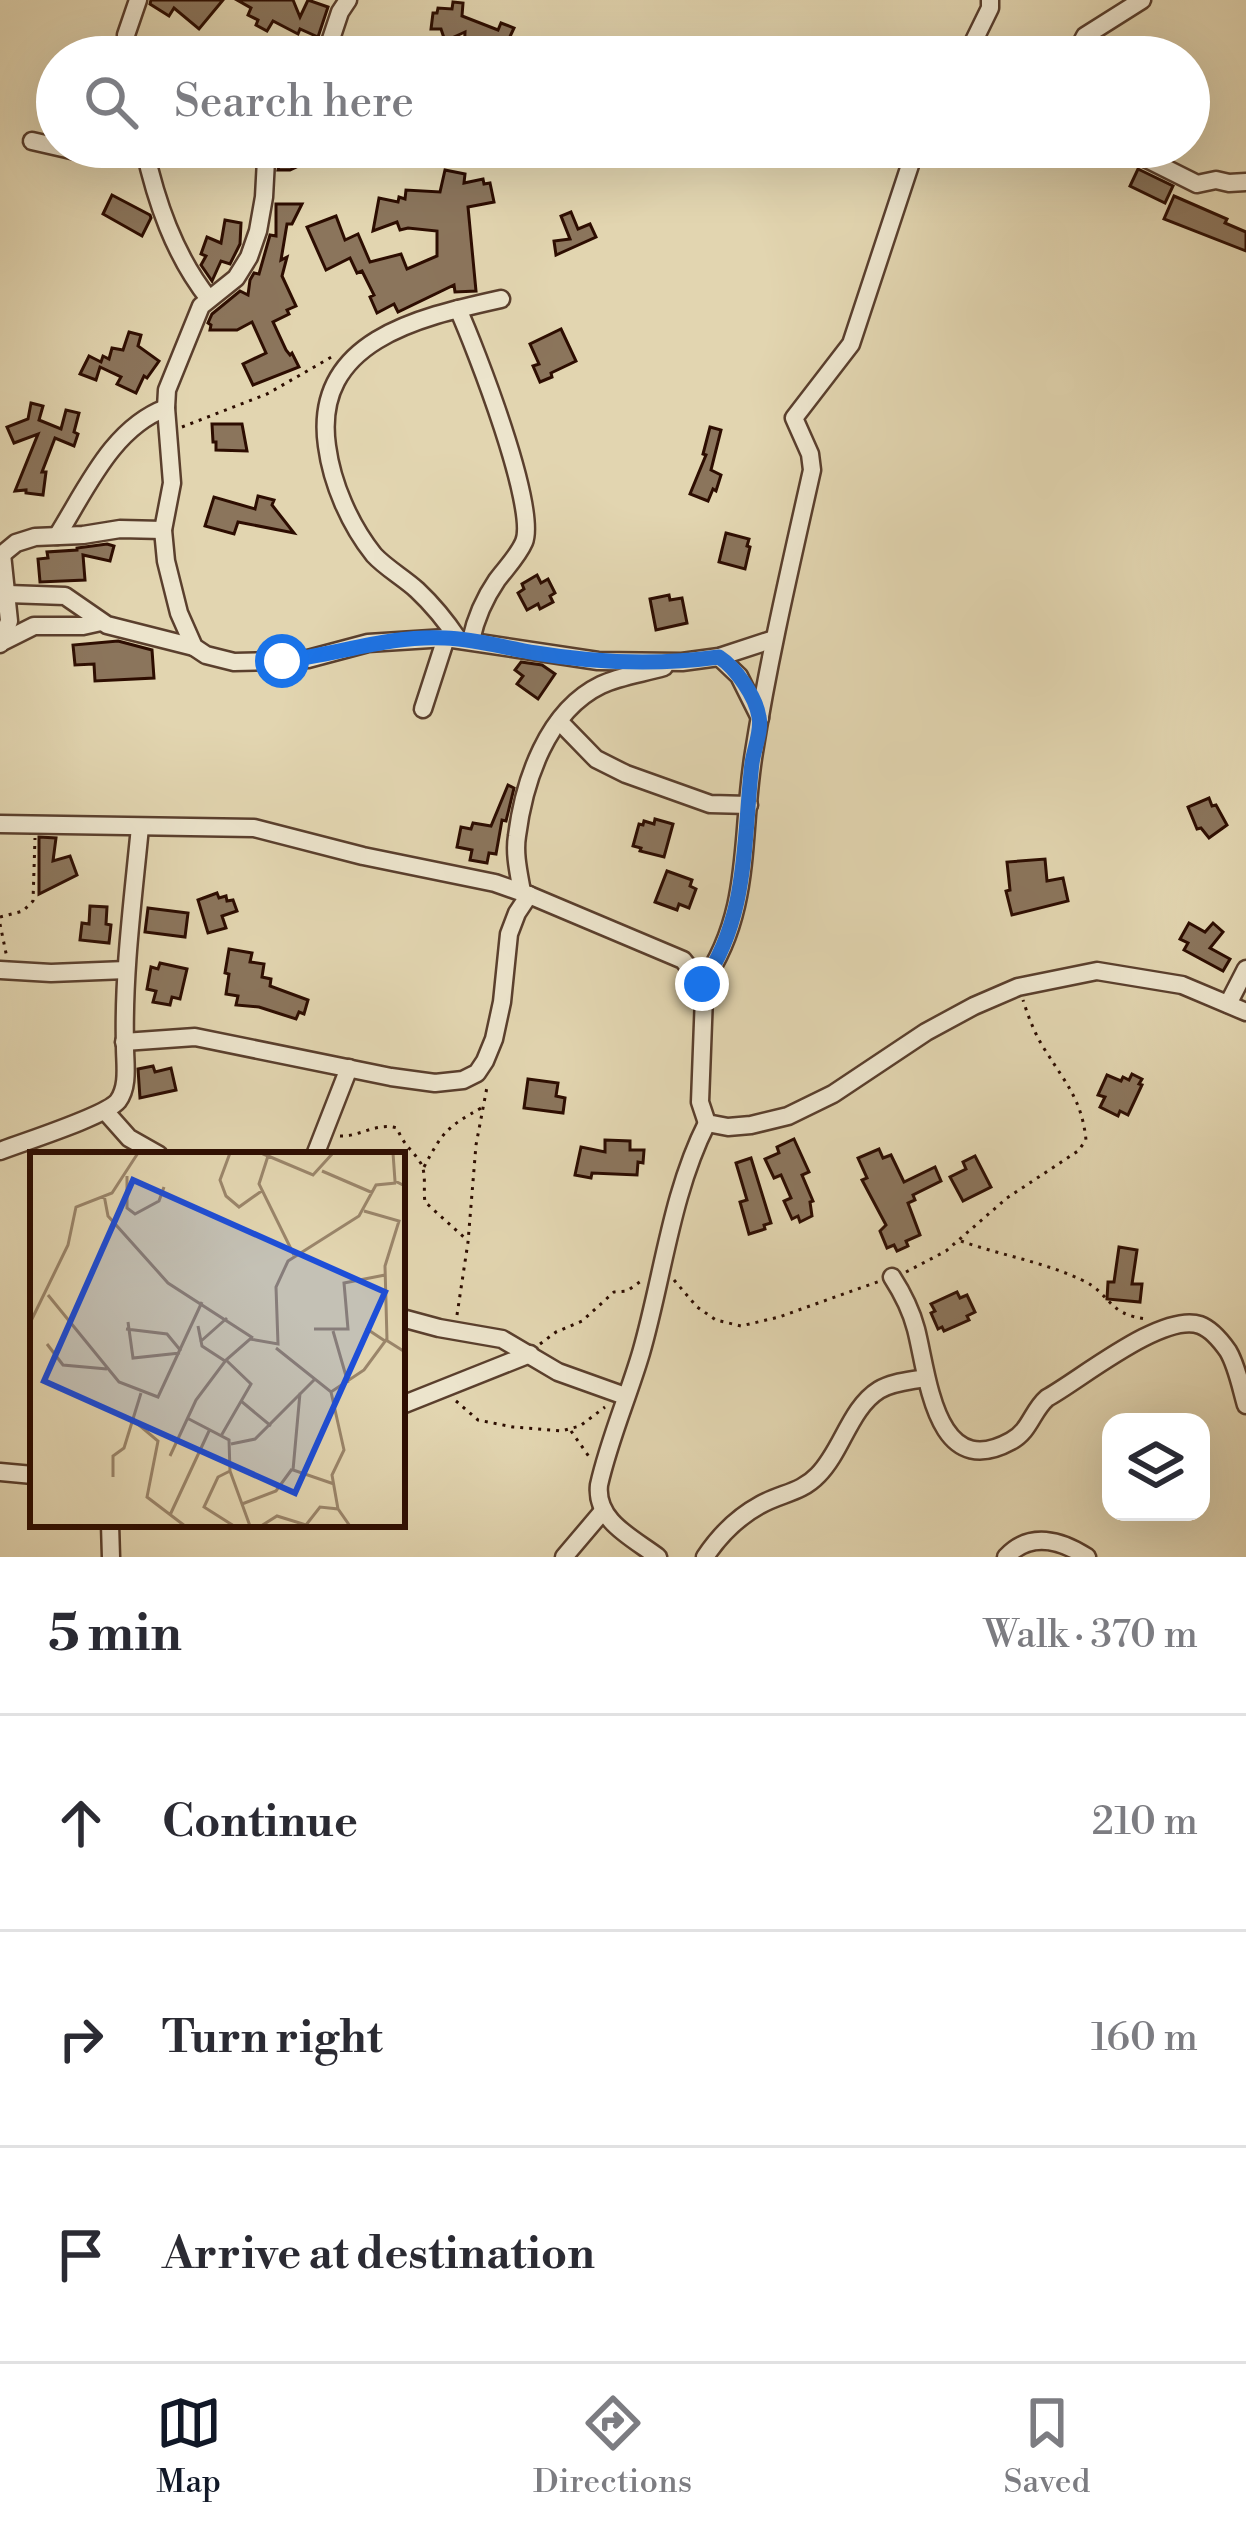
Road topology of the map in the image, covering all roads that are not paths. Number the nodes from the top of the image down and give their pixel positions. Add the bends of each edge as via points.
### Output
1 (137, 0) edge
2 (348, 0) edge
3 (991, 0) edge
4 (1142, 0) edge
5 (126, 36) edge
6 (332, 36) edge
7 (975, 36) edge
8 (1084, 36) edge
9 (32, 141) dead end
10 (36, 142) edge
11 (148, 168) edge
12 (266, 168) edge
13 (909, 168) edge
14 (1165, 168) edge
15 (1246, 182) edge
16 (208, 299) junction
17 (501, 299) dead end
18 (458, 309) junction
19 (166, 408) junction
20 (163, 530) junction
21 (57, 536) junction
22 (1, 555) edge
23 (8, 594) junction
24 (101, 622) junction
25 (458, 639) junction
26 (774, 639) junction
27 (1, 643) edge
28 (194, 647) junction
29 (719, 657) junction
30 (682, 662) junction
31 (423, 709) dead end
32 (760, 718) junction
33 (560, 721) junction
34 (748, 805) junction
35 (0, 824) edge
36 (140, 827) junction
37 (526, 894) junction
38 (1246, 969) edge
39 (5, 970) edge
40 (126, 970) junction
41 (702, 984) junction
42 (1237, 1008) edge
43 (124, 1042) junction
44 (349, 1068) junction
45 (105, 1111) junction
46 (707, 1123) junction
47 (0, 1151) edge
48 (154, 1152) edge
49 (316, 1152) edge
50 (892, 1277) road end
51 (405, 1319) edge
52 (530, 1354) junction
53 (925, 1378) junction
54 (622, 1395) junction
55 (405, 1404) edge
56 (1246, 1406) edge
57 (0, 1472) edge
58 (30, 1474) edge
59 (603, 1511) junction
60 (110, 1527) edge
61 (111, 1557) edge
62 (564, 1557) edge
63 (658, 1557) edge
64 (706, 1557) edge
65 (1006, 1557) edge
66 (1087, 1557) edge

1 - 5 street
2 - 6 street
3 - 7 street
4 - 8 street
9 - 10 street
11 - 16 street via 177,251
12 - 16 street via 249,257
13 - 26 street via 851,344 794,418 812,470
14 - 15 street via 1197,184
16 - 19 street
17 - 18 street
18 - 25 street via 496,405 528,529
18 - 25 street via 366,346 335,379 325,407 328,460 346,509 377,559 418,590
19 - 20 street via 172,483
19 - 21 street via 118,441
20 - 21 street
20 - 28 street
21 - 22 street via 35,536
22 - 23 street
23 - 24 street via 65,596
23 - 27 street
24 - 27 street via 34,626
24 - 28 street
25 - 28 street via 368,643 282,661 234,662
25 - 30 street via 598,661
25 - 31 street
26 - 29 street
26 - 32 street
29 - 30 street
29 - 32 street via 739,676
30 - 33 street via 604,683
32 - 34 street
33 - 34 street via 596,759 626,774 710,804
33 - 37 street via 534,766 516,840
34 - 41 street via 731,928
35 - 36 street
36 - 37 street via 254,828
36 - 40 street
37 - 41 street via 683,959
37 - 44 street via 509,934 494,1039 477,1073 435,1083
38 - 42 street
39 - 40 street
40 - 43 street
41 - 46 street via 700,1102
42 - 46 street via 1182,985 1097,971 1018,987 788,1116
43 - 44 street via 195,1037
43 - 45 street via 121,1096
44 - 49 street
45 - 47 street
45 - 48 street
46 - 54 street
50 - 53 street via 915,1324
51 - 52 street via 502,1339
52 - 54 street
52 - 55 street
53 - 56 street via 956,1441 988,1450 1026,1431 1040,1405 1098,1363 1185,1323 1213,1333 1229,1353
53 - 64 street via 880,1389 822,1472 793,1494 760,1504
54 - 59 street via 598,1496
57 - 58 street
59 - 62 street
59 - 63 street
60 - 61 street
65 - 66 street via 1047,1539

